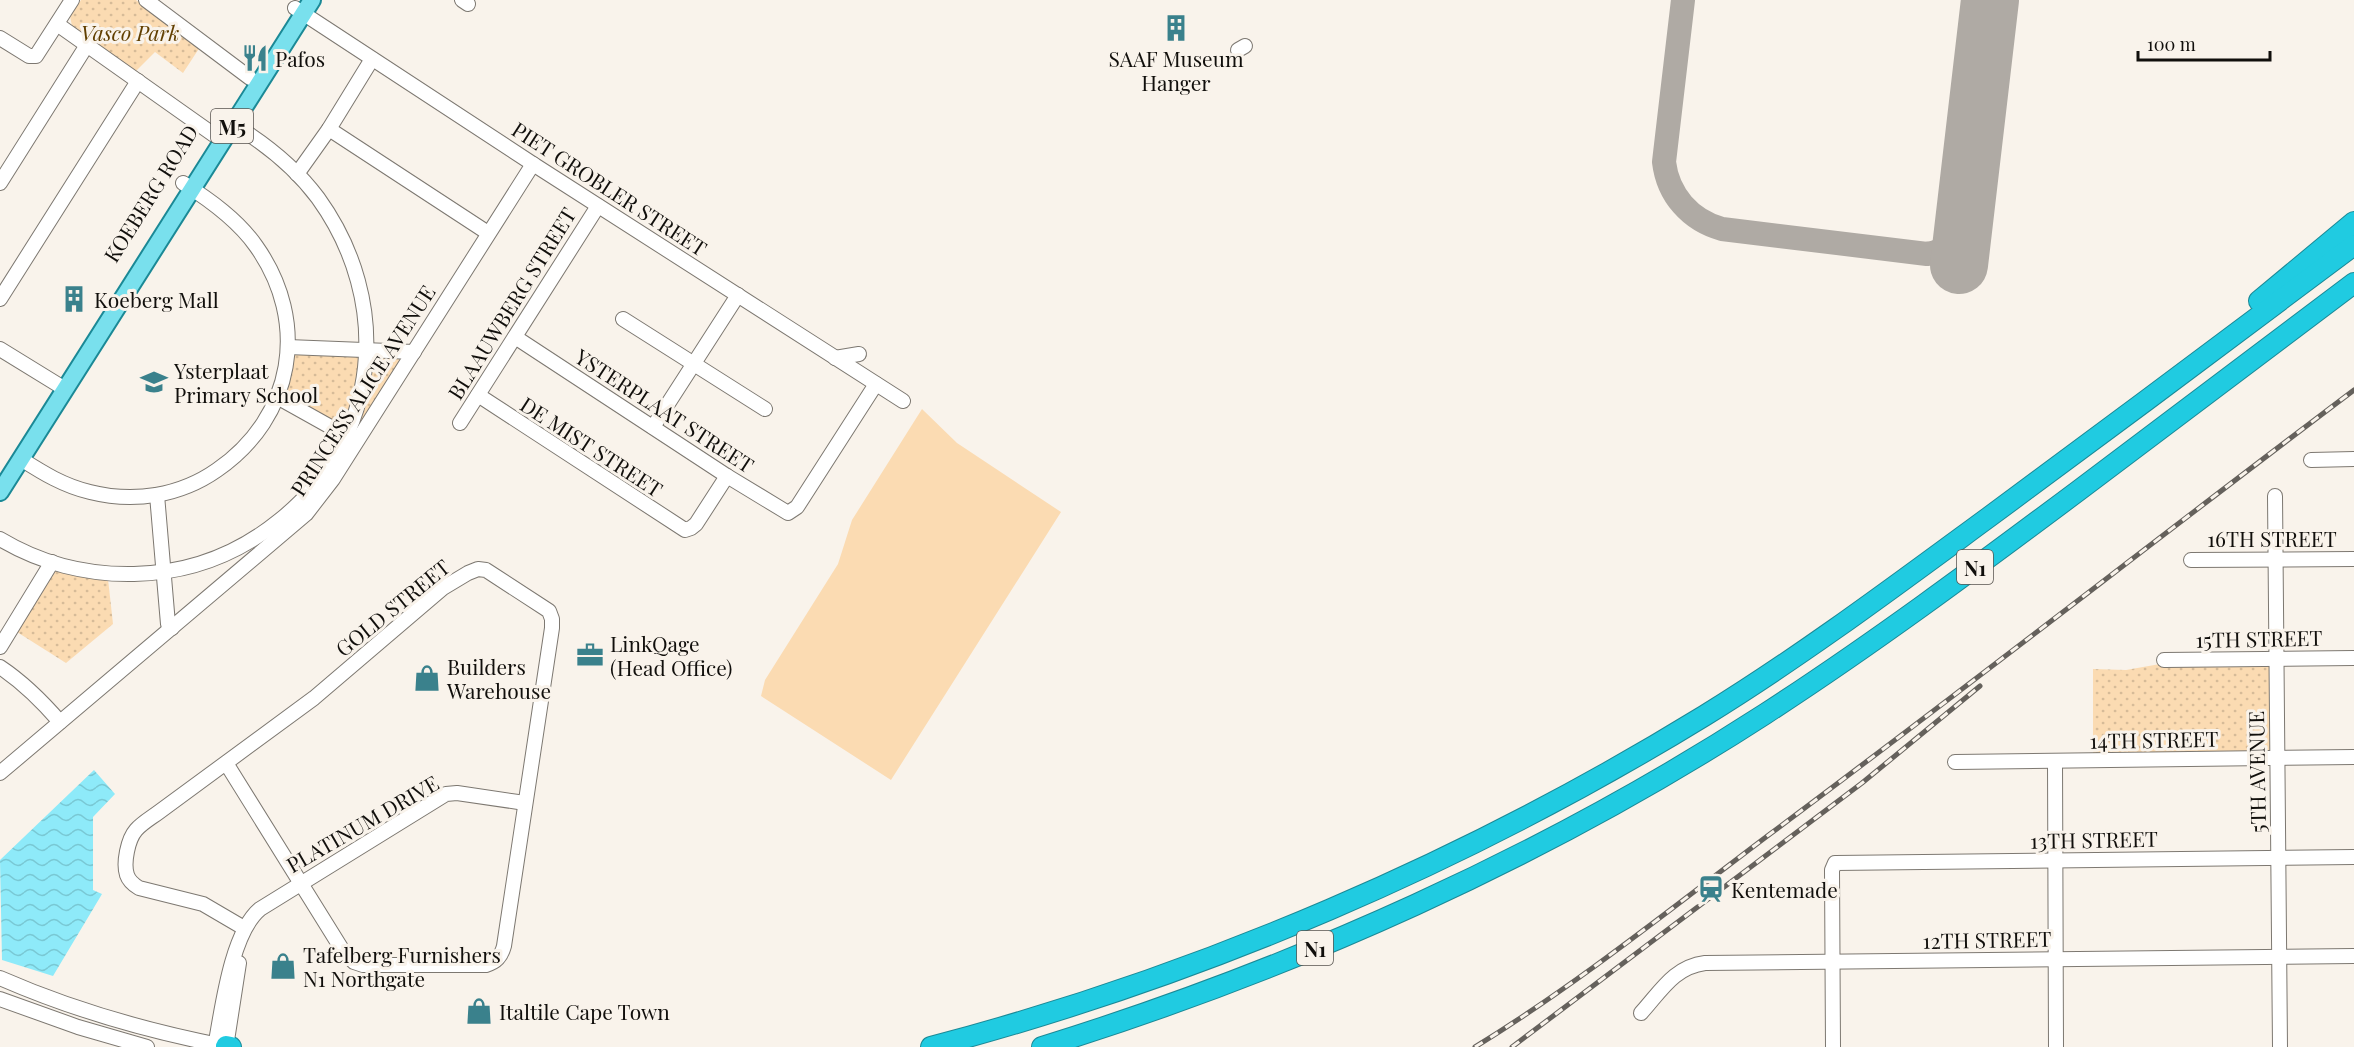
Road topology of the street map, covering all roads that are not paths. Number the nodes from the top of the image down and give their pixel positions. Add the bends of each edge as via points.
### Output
1 (72, 0) edge
2 (146, 0) edge
3 (303, 5) edge
4 (57, 24) junction
5 (0, 38) edge
6 (87, 45) junction
7 (372, 59) junction
8 (250, 78) junction
9 (138, 81) junction
10 (233, 124) junction
11 (329, 129) junction
12 (214, 135) junction
13 (533, 164) junction
14 (297, 174) junction
15 (0, 183) edge
16 (188, 186) junction
17 (598, 206) junction
18 (2354, 222) edge
19 (488, 233) junction
20 (2354, 245) edge
21 (2354, 283) edge
22 (738, 295) junction
23 (0, 299) edge
24 (623, 319) dead end
25 (515, 337) junction
26 (288, 347) junction
27 (0, 348) edge
28 (366, 349) junction
29 (414, 351) junction
30 (859, 354) dead end
31 (835, 358) junction
32 (693, 364) junction
33 (876, 384) junction
34 (60, 387) junction
35 (478, 395) junction
36 (277, 397) junction
37 (903, 401) dead end
38 (765, 410) dead end
39 (460, 423) dead end
40 (653, 427) junction
41 (2110, 429) junction
42 (352, 438) junction
43 (21, 459) junction
44 (2354, 459) edge
45 (2311, 460) dead end
46 (0, 472) edge
47 (727, 476) junction
48 (0, 492) edge
49 (157, 495) junction
50 (2275, 496) dead end
51 (257, 537) junction
52 (0, 539) edge
53 (266, 549) junction
54 (2354, 559) edge
55 (2191, 560) dead end
56 (2275, 560) junction
57 (52, 562) junction
58 (164, 573) junction
59 (172, 628) junction
60 (0, 647) edge
61 (2354, 658) edge
62 (2276, 659) junction
63 (2164, 660) dead end
64 (0, 667) edge
65 (60, 722) junction
66 (2354, 757) edge
67 (2278, 758) junction
68 (2055, 761) junction
69 (1955, 762) dead end
70 (226, 763) junction
71 (0, 773) edge
72 (525, 803) junction
73 (2354, 857) edge
74 (2278, 858) junction
75 (2054, 860) junction
76 (301, 882) junction
77 (243, 933) junction
78 (2354, 956) edge
79 (2279, 957) junction
80 (2055, 959) junction
81 (1832, 962) junction
82 (0, 978) edge
83 (0, 999) edge
84 (1641, 1013) dead end
85 (223, 1046) edge
86 (147, 1047) edge
87 (930, 1047) edge
88 (1042, 1047) edge
89 (1833, 1047) edge
90 (2056, 1047) edge
91 (2280, 1047) edge

1 - 4 street
2 - 8 street
3 - 7 street, PIET GROBLER STREET
3 - 8 main road, KOEBERG ROAD / M5
3 - 10 main road, KOEBERG ROAD / M5
4 - 5 street via 33,57
4 - 6 street
6 - 9 street
6 - 15 street
7 - 11 street
7 - 13 street, PIET GROBLER STREET
8 - 12 main road, KOEBERG ROAD / M5
9 - 12 street
9 - 23 street
10 - 14 street
10 - 16 main road, KOEBERG ROAD / M5
11 - 14 street
11 - 19 street
12 - 16 main road, KOEBERG ROAD / M5
13 - 17 street, PIET GROBLER STREET
13 - 19 street, PRINCESS ALICE AVENUE
14 - 28 street via 325,209 349,255 363,308
16 - 26 street via 230,218 263,256 283,305
16 - 34 main road, KOEBERG ROAD / M5
17 - 22 street, PIET GROBLER STREET
17 - 25 street, BLAAUWBERG STREET
18 - 41 highway
19 - 29 street, PRINCESS ALICE AVENUE
20 - 41 highway, N1
21 - 88 highway, N1 via 1939,595 1763,716 1670,771 1571,827 1419,903 1284,962
22 - 31 street, PIET GROBLER STREET
22 - 32 street
24 - 32 street
25 - 35 street, BLAAUWBERG STREET
25 - 40 street, YSTERPLAAT STREET
26 - 28 street
26 - 36 street
27 - 34 street
28 - 29 street
28 - 42 street
29 - 42 street, PRINCESS ALICE AVENUE
30 - 31 street
31 - 33 street, PIET GROBLER STREET
32 - 38 street
32 - 40 street
33 - 37 street, PIET GROBLER STREET
33 - 47 street, YSTERPLAAT STREET via 793,511 783,511
34 - 43 main road, KOEBERG ROAD / M5
34 - 46 main road, KOEBERG ROAD / M5
35 - 39 street, BLAAUWBERG STREET
35 - 47 street, DE MIST STREET via 685,530 696,524
36 - 42 street
36 - 49 street via 261,428 238,454 196,482
40 - 47 street, YSTERPLAAT STREET
41 - 87 highway, N1 via 1821,640 1702,717 1573,791 1404,876 1223,952 1100,996
42 - 51 street via 314,487 288,514
42 - 53 street, PRINCESS ALICE AVENUE via 317,501
43 - 48 main road, KOEBERG ROAD / M5
43 - 49 street via 57,480 89,492 128,497
44 - 45 street
49 - 58 street
50 - 56 street, 5TH AVENUE
51 - 53 street
51 - 58 street via 207,563
52 - 57 street
53 - 59 street, PRINCESS ALICE AVENUE
54 - 56 street, 16TH STREET
55 - 56 street, 16TH STREET
56 - 62 street, 5TH AVENUE
57 - 58 street via 105,574
57 - 60 street
58 - 59 street via 168,624
59 - 65 street, PRINCESS ALICE AVENUE
61 - 62 street, 15TH STREET
62 - 63 street, 15TH STREET
62 - 67 street, 5TH AVENUE
64 - 65 street via 31,689
65 - 71 street, PRINCESS ALICE AVENUE
66 - 67 street, 14TH STREET
67 - 68 street, 14TH STREET
67 - 74 street, 5TH AVENUE
68 - 69 street, 14TH STREET
68 - 75 street
70 - 72 street, GOLD STREET via 322,691 443,588 468,573 486,570 543,606 552,619
70 - 76 street
70 - 77 street, GOLD STREET via 135,831 125,864 127,876 139,888 203,904
72 - 76 street, PLATINUM DRIVE via 446,794
72 - 76 street, GOLD STREET via 504,946 493,963 354,962
73 - 74 street, 13TH STREET
74 - 75 street, 13TH STREET
74 - 79 street, 5TH AVENUE
75 - 80 street
75 - 81 street, 13TH STREET via 1835,863
76 - 77 street, PLATINUM DRIVE via 251,916
77 - 85 street
78 - 79 street, 12TH STREET
79 - 80 street, 12TH STREET
79 - 91 street, 5TH AVENUE
80 - 81 street, 12TH STREET
80 - 90 street
81 - 84 street, 12TH STREET via 1690,965 1679,971
81 - 89 street
82 - 85 street via 113,1020
83 - 86 street

